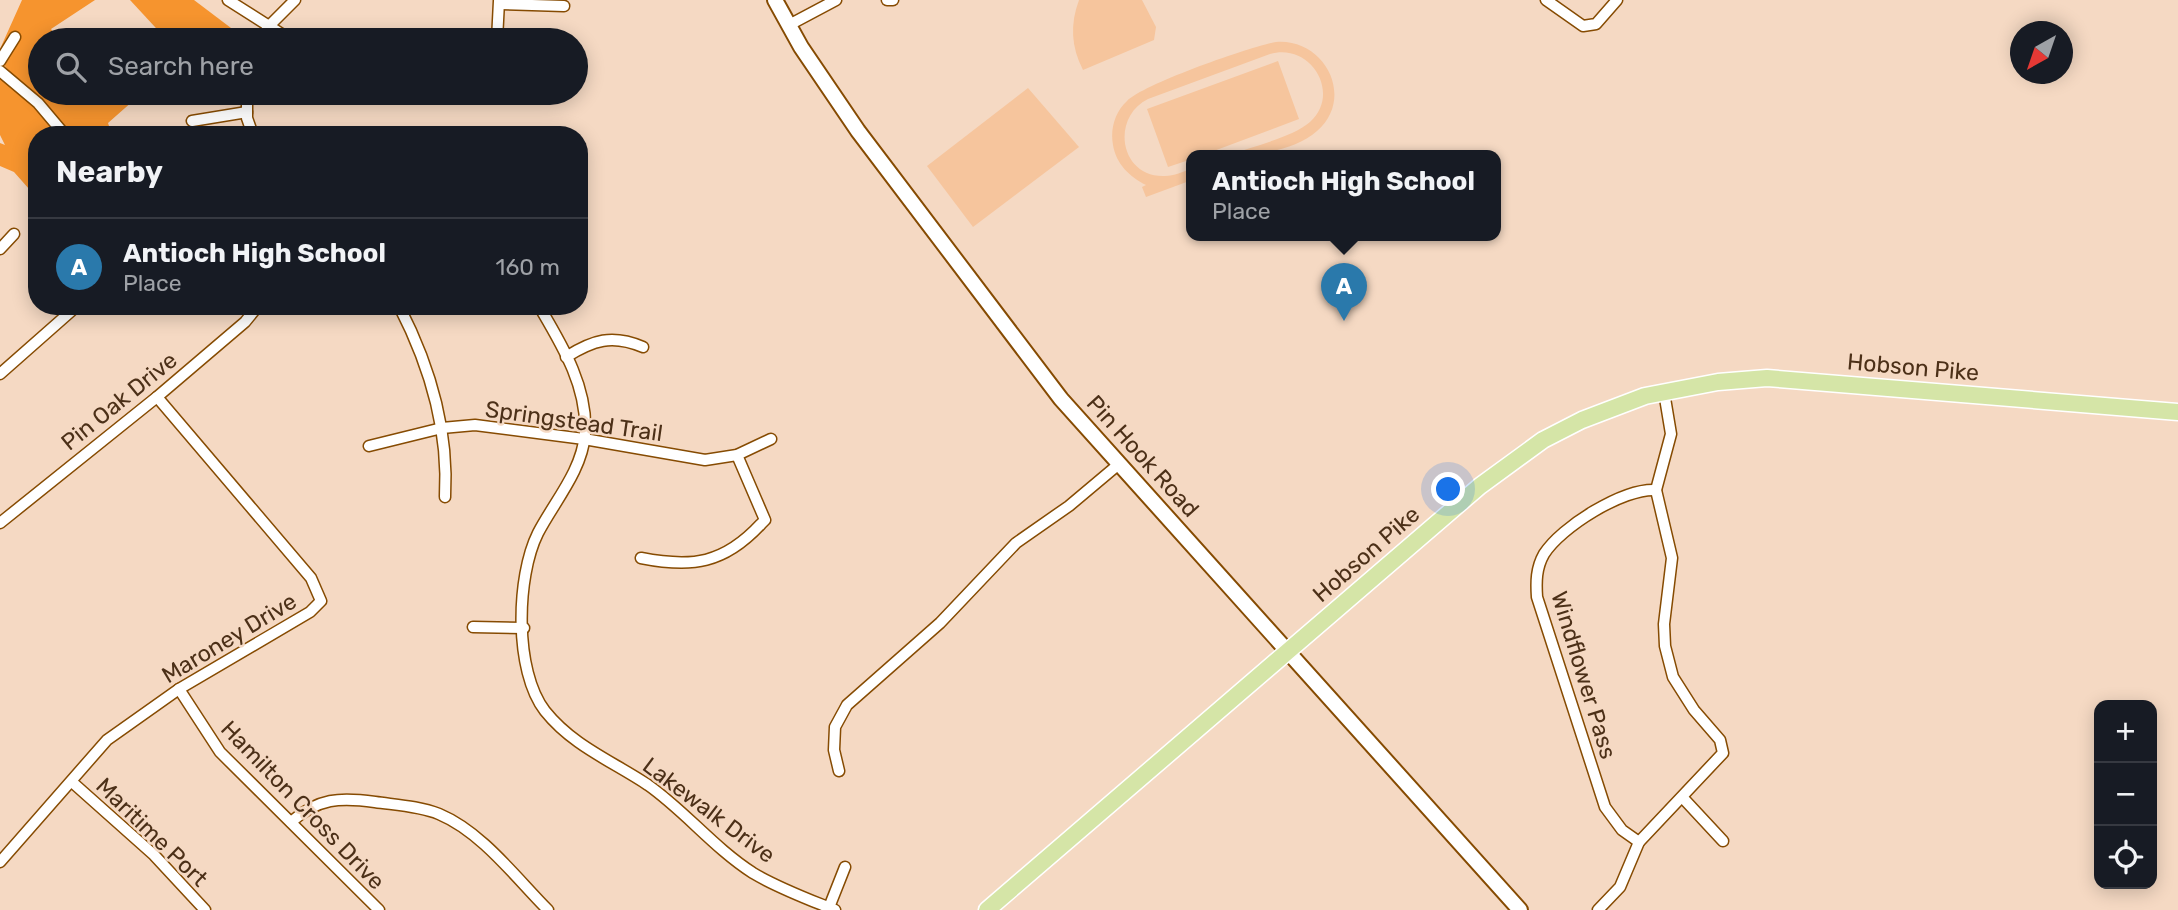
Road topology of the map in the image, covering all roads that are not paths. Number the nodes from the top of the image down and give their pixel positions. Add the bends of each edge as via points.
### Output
1 (228, 0) edge
2 (295, 0) edge
3 (775, 0) edge
4 (836, 0) edge
5 (887, 0) edge
6 (893, 0) edge
7 (1546, 0) edge
8 (1617, 0) edge
9 (500, 2) edge
10 (564, 6) dead end
11 (269, 26) junction
12 (789, 26) junction
13 (272, 28) edge
14 (498, 28) edge
15 (15, 37) dead end
16 (0, 61) edge
17 (0, 71) edge
18 (28, 93) edge
19 (38, 105) edge
20 (247, 105) edge
21 (247, 112) junction
22 (192, 121) dead end
23 (57, 126) edge
24 (251, 126) edge
25 (15, 233) dead end
26 (0, 249) edge
27 (67, 315) edge
28 (250, 315) edge
29 (404, 315) edge
30 (544, 315) edge
31 (643, 347) dead end
32 (566, 357) junction
33 (0, 374) edge
34 (1664, 392) junction
35 (157, 397) junction
36 (2178, 412) edge
37 (442, 428) junction
38 (584, 439) junction
39 (771, 439) dead end
40 (369, 446) dead end
41 (737, 455) junction
42 (1119, 464) junction
43 (1656, 490) junction
44 (445, 497) dead end
45 (0, 523) edge
46 (641, 558) dead end
47 (472, 627) dead end
48 (524, 628) junction
49 (1288, 652) junction
50 (179, 689) junction
51 (839, 771) dead end
52 (72, 782) junction
53 (1682, 798) junction
54 (291, 822) junction
55 (1723, 841) dead end
56 (1639, 842) junction
57 (2, 856) edge
58 (845, 867) dead end
59 (831, 909) edge
60 (205, 910) edge
61 (379, 910) edge
62 (548, 910) edge
63 (987, 910) edge
64 (1520, 910) edge
65 (1598, 910) edge

1 - 11 street
2 - 11 street
3 - 12 street, Pin Hook Road
4 - 12 street
5 - 6 street
7 - 8 street via 1583,26 1596,24
9 - 10 street
9 - 14 street
11 - 13 street
12 - 42 street, Pin Hook Road via 858,131 934,233 1062,399
15 - 16 street
17 - 18 street
19 - 23 street
20 - 21 street
21 - 22 street
21 - 24 street
25 - 26 street
27 - 33 street
28 - 35 street, Pin Oak Drive
29 - 37 street via 428,370
30 - 32 street, Lakewalk Drive
31 - 32 street via 616,338 601,339
32 - 38 street, Lakewalk Drive via 584,403
34 - 36 main road, Hobson Pike via 1767,378
34 - 43 street via 1671,434
34 - 49 main road, Hobson Pike via 1582,420 1508,463
35 - 45 street, Pin Oak Drive
35 - 50 street, Maroney Drive via 311,578 321,601 310,612
37 - 38 street, Springstead Trail via 475,425
37 - 40 street, Springstead Trail
37 - 44 street
38 - 41 street, Springstead Trail via 705,460
38 - 48 street, Lakewalk Drive via 572,476 538,533 524,568
39 - 41 street, Springstead Trail
41 - 46 street via 765,520 753,533 705,563 677,565
42 - 49 street, Pin Hook Road
42 - 51 street via 1016,543 940,623 846,705 835,727
43 - 53 street via 1672,558 1664,624 1668,661 1682,692 1720,740 1723,753
43 - 56 street, Windflower Pass via 1628,495 1571,527 1544,555 1536,578 1537,597 1605,807 1622,830
47 - 48 street
48 - 59 street, Lakewalk Drive via 533,688 544,710 573,740 646,784 754,874
49 - 63 main road, Hobson Pike
49 - 64 street, Pin Hook Road
50 - 52 street, Maroney Drive via 107,740
50 - 54 street, Hamilton Cross Drive via 216,747
52 - 57 street, Maroney Drive
52 - 60 street, Maritime Port via 154,855
53 - 55 street
53 - 56 street
54 - 61 street, Hamilton Cross Drive
54 - 62 street via 315,804 333,799 394,804 439,814 468,831
56 - 65 street via 1620,887
58 - 59 street

